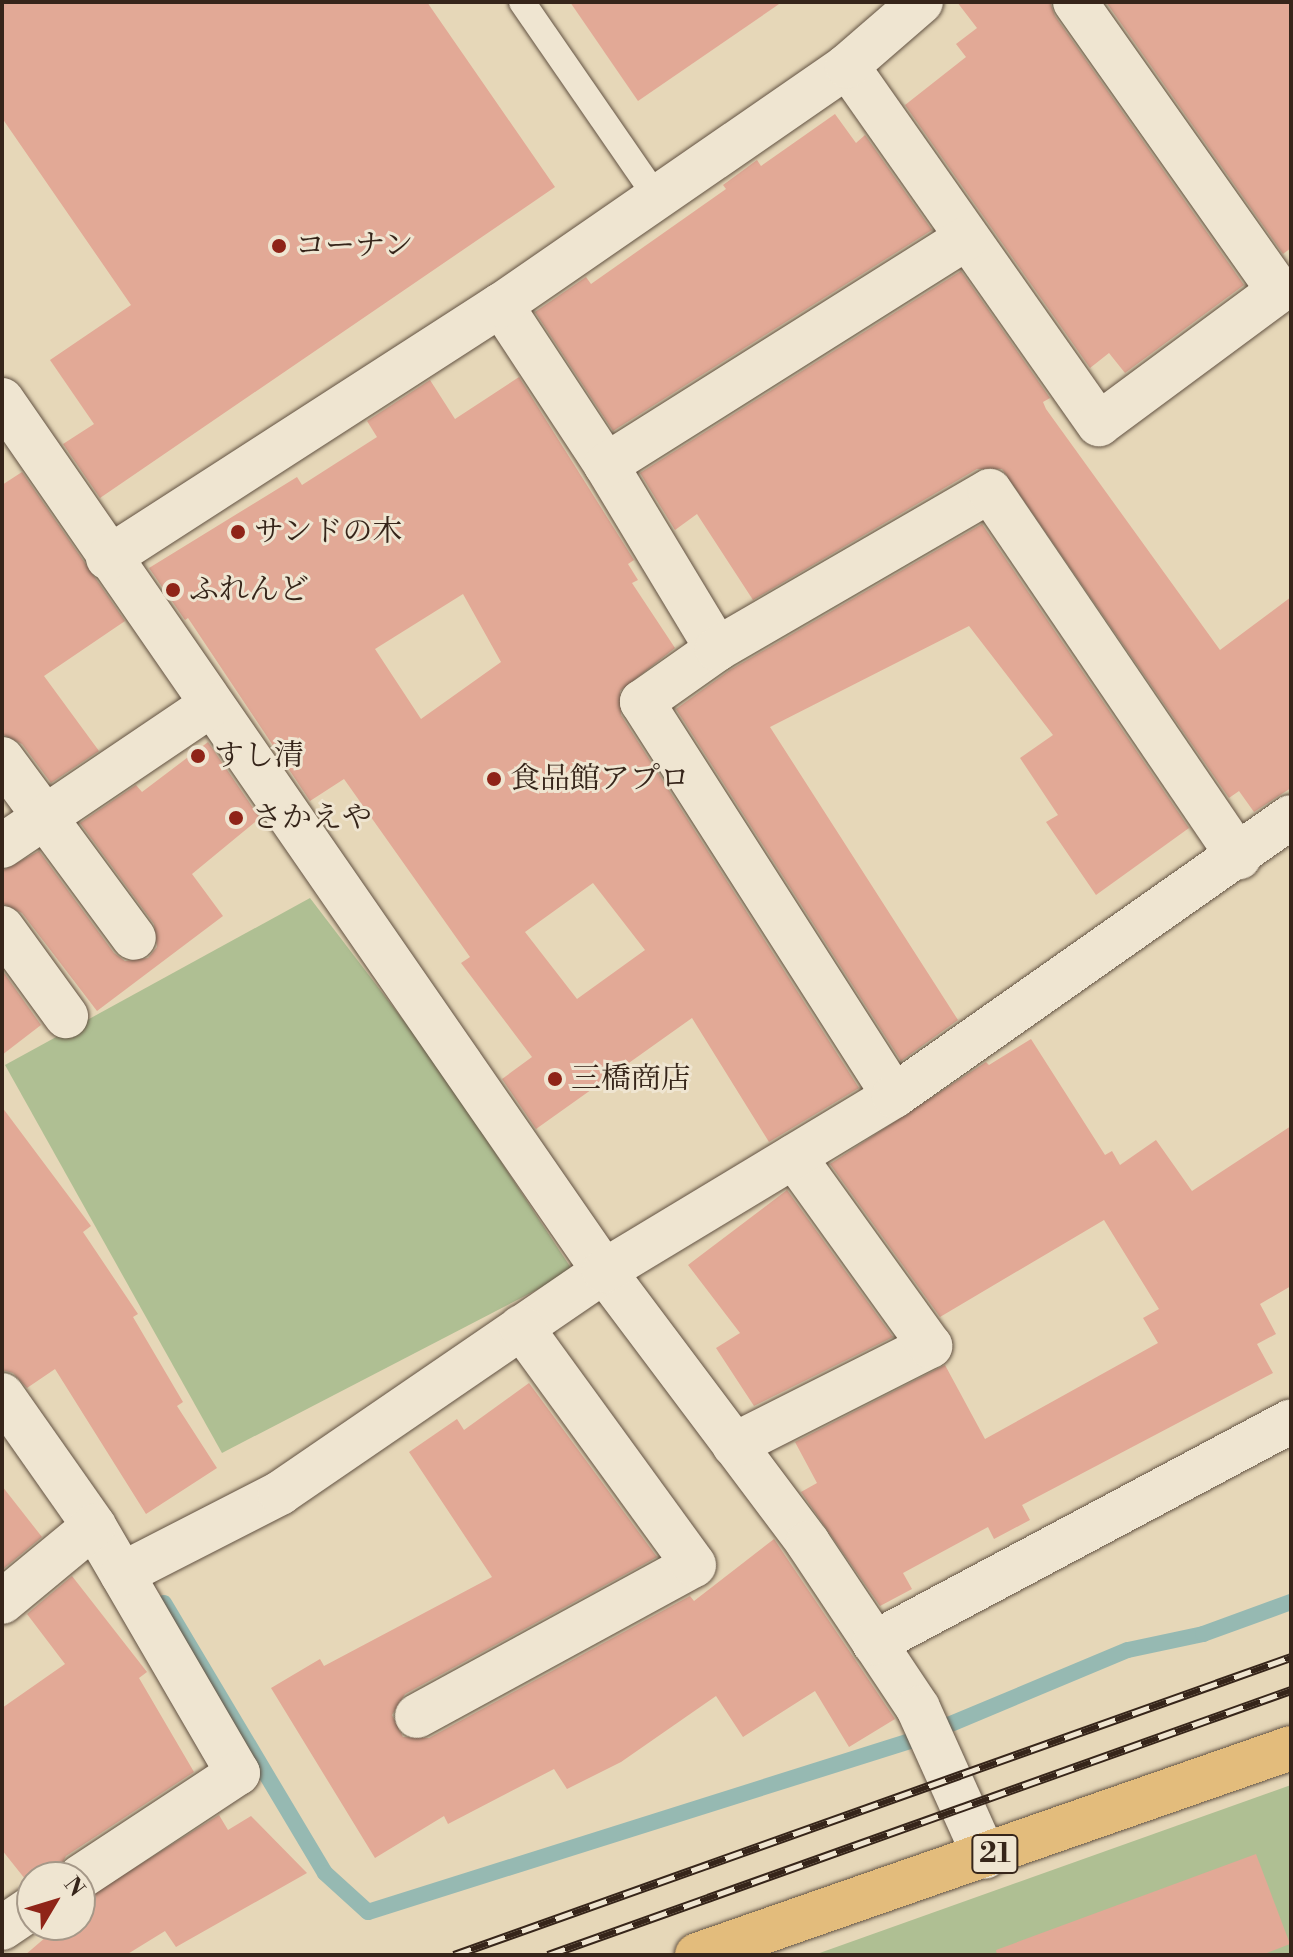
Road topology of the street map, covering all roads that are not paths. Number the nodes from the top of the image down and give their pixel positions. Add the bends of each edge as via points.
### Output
1 (522, 2) edge
2 (921, 2) edge
3 (1075, 2) edge
4 (847, 66) junction
5 (657, 198) junction
6 (965, 239) junction
7 (501, 305) junction
8 (2, 400) edge
9 (17, 455) edge
10 (606, 465) junction
11 (108, 558) junction
12 (717, 649) junction
13 (211, 705) junction
14 (2, 759) edge
15 (1291, 817) edge
16 (44, 818) junction
17 (2, 846) edge
18 (1239, 857) junction
19 (2, 928) edge
20 (134, 938) dead end
21 (66, 1016) dead end
22 (894, 1096) junction
23 (794, 1157) junction
24 (604, 1271) junction
25 (521, 1327) junction
26 (2, 1395) edge
27 (1291, 1421) edge
28 (734, 1445) junction
29 (94, 1526) junction
30 (122, 1574) junction
31 (2, 1602) edge
32 (874, 1643) junction
33 (417, 1716) dead end
34 (1291, 1748) edge
35 (985, 1857) junction
36 (96, 1866) edge
37 (697, 1955) edge

1 - 5 lane
2 - 4 street
3 - 6 street via 1279,291 1099,424
4 - 5 street
4 - 6 street
5 - 7 street
6 - 10 street
7 - 10 street
7 - 11 street
8 - 9 street
9 - 11 street
10 - 12 street
11 - 13 street
12 - 18 street via 990,491
12 - 22 street via 642,702
13 - 16 street
13 - 24 street
14 - 16 street
15 - 18 street
16 - 17 street
16 - 20 street
18 - 22 street
19 - 21 street
22 - 23 street
23 - 24 street
23 - 28 street via 930,1346
24 - 25 street
24 - 28 street
25 - 30 street via 280,1493
25 - 33 street via 694,1565
26 - 29 street
27 - 32 street
28 - 32 street
29 - 30 street
29 - 31 street
30 - 36 street via 238,1773
32 - 35 street via 918,1708
34 - 35 main road, 21
35 - 37 main road, 21

